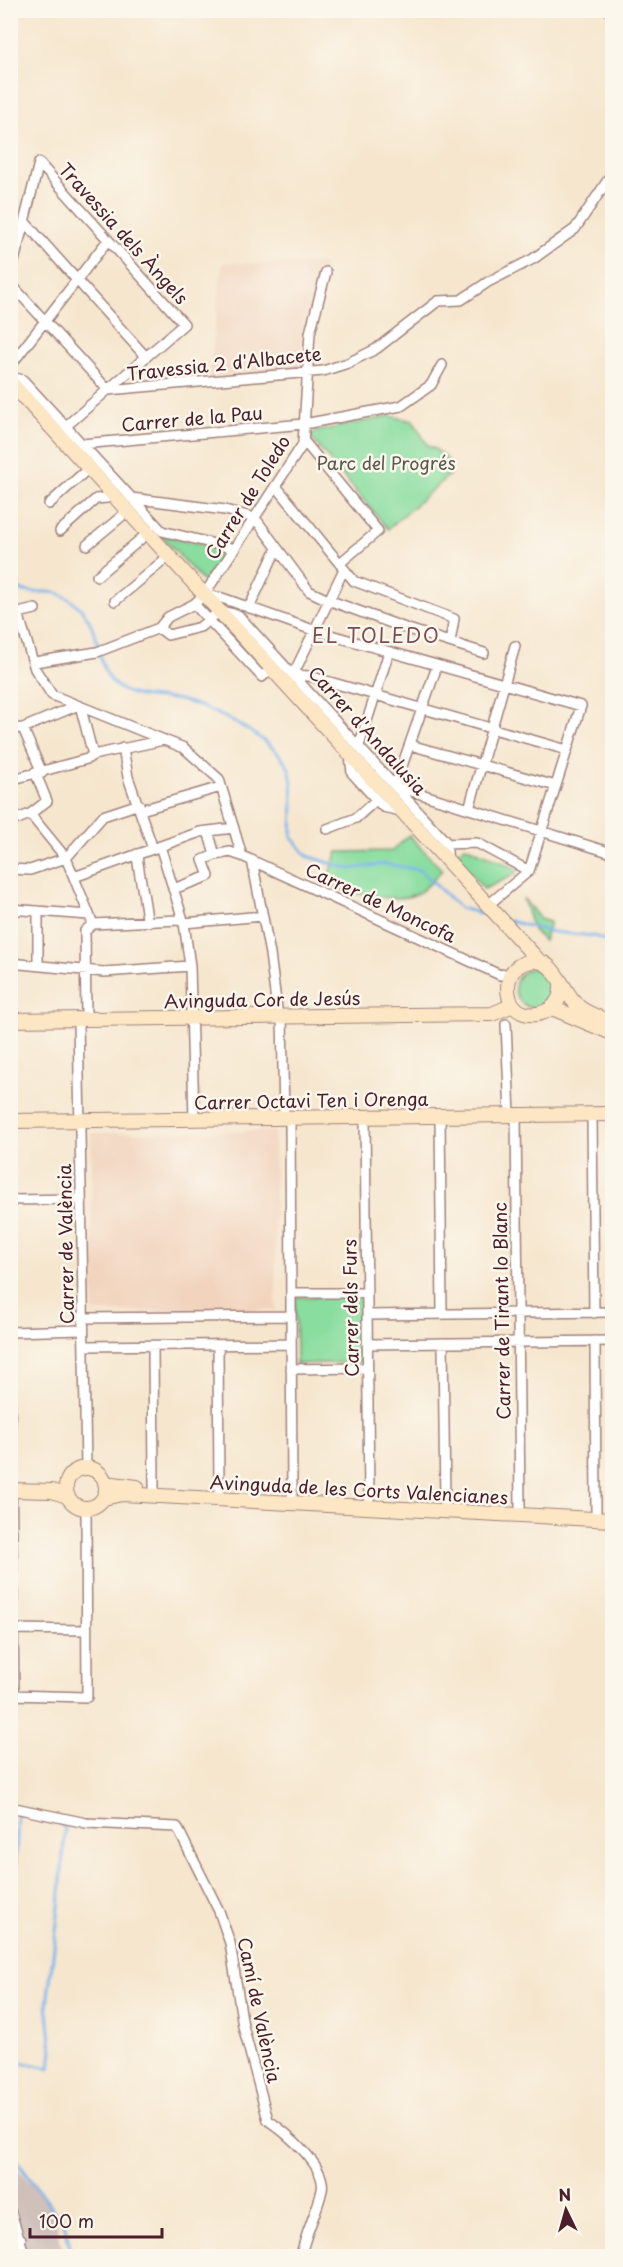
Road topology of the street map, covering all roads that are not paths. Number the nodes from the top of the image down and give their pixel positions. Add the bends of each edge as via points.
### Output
1 (612, 174) edge
2 (24, 221) junction
3 (108, 240) junction
4 (326, 272) dead end
5 (10, 276) edge
6 (77, 280) junction
7 (10, 283) edge
8 (46, 321) junction
9 (146, 357) junction
10 (442, 365) dead end
11 (10, 366) edge
12 (307, 372) junction
13 (10, 377) edge
14 (10, 382) edge
15 (108, 390) junction
16 (304, 424) junction
17 (66, 426) junction
18 (303, 440) junction
19 (82, 444) junction
20 (89, 468) junction
21 (276, 486) junction
22 (112, 493) junction
23 (49, 504) dead end
24 (130, 504) junction
25 (255, 518) junction
26 (60, 531) dead end
27 (155, 532) junction
28 (87, 545) dead end
29 (278, 548) junction
30 (235, 549) junction
31 (169, 556) junction
32 (342, 566) junction
33 (97, 576) dead end
34 (199, 599) junction
35 (328, 600) junction
36 (115, 601) dead end
37 (249, 608) junction
38 (35, 609) dead end
39 (14, 614) edge
40 (214, 616) junction
41 (159, 628) junction
42 (313, 630) junction
43 (450, 642) junction
44 (515, 646) dead end
45 (484, 653) dead end
46 (387, 658) dead end
47 (35, 662) junction
48 (435, 672) dead end
49 (293, 675) junction
50 (504, 685) junction
51 (376, 695) junction
52 (78, 708) junction
53 (422, 709) junction
54 (23, 728) junction
55 (10, 729) edge
56 (492, 729) junction
57 (164, 740) junction
58 (410, 745) junction
59 (123, 748) junction
60 (354, 750) junction
61 (567, 750) junction
62 (90, 757) junction
63 (481, 765) junction
64 (38, 772) junction
65 (10, 780) edge
66 (395, 786) junction
67 (556, 786) junction
68 (221, 787) junction
69 (376, 800) junction
70 (140, 807) junction
71 (469, 809) junction
72 (401, 811) junction
73 (30, 814) junction
74 (10, 822) edge
75 (234, 826) junction
76 (327, 829) dead end
77 (204, 831) junction
78 (541, 831) junction
79 (441, 845) junction
80 (156, 848) junction
81 (612, 853) edge
82 (137, 854) junction
83 (211, 856) junction
84 (66, 858) junction
85 (247, 858) junction
86 (10, 869) edge
87 (529, 871) junction
88 (74, 877) junction
89 (173, 889) junction
90 (488, 905) junction
91 (10, 909) edge
92 (38, 911) junction
93 (89, 915) junction
94 (262, 916) junction
95 (147, 920) junction
96 (184, 923) junction
97 (93, 924) junction
98 (514, 934) junction
99 (539, 961) junction
100 (10, 963) edge
101 (38, 965) junction
102 (190, 966) junction
103 (85, 969) junction
104 (509, 975) junction
105 (561, 984) junction
106 (517, 1008) junction
107 (552, 1008) junction
108 (492, 1014) junction
109 (280, 1017) junction
110 (191, 1018) junction
111 (82, 1019) junction
112 (10, 1020) edge
113 (612, 1023) edge
114 (506, 1024) junction
115 (612, 1033) edge
116 (612, 1114) edge
117 (513, 1115) junction
118 (592, 1115) junction
119 (440, 1116) junction
120 (365, 1117) junction
121 (287, 1118) junction
122 (194, 1119) junction
123 (10, 1120) edge
124 (80, 1120) junction
125 (81, 1199) junction
126 (10, 1200) edge
127 (291, 1293) junction
128 (366, 1293) junction
129 (612, 1312) edge
130 (518, 1313) junction
131 (594, 1313) junction
132 (442, 1314) junction
133 (367, 1315) junction
134 (291, 1316) junction
135 (83, 1318) junction
136 (83, 1330) junction
137 (10, 1332) edge
138 (595, 1341) junction
139 (612, 1341) edge
140 (518, 1342) junction
141 (443, 1343) junction
142 (291, 1344) junction
143 (367, 1344) junction
144 (218, 1345) junction
145 (84, 1346) junction
146 (153, 1346) junction
147 (367, 1368) junction
148 (291, 1369) junction
149 (10, 1392) edge
150 (86, 1468) junction
151 (67, 1481) junction
152 (105, 1483) junction
153 (11, 1486) edge
154 (154, 1487) junction
155 (219, 1491) junction
156 (292, 1495) junction
157 (67, 1496) junction
158 (104, 1498) junction
159 (369, 1499) junction
160 (445, 1503) junction
161 (520, 1507) junction
162 (86, 1509) junction
163 (596, 1511) junction
164 (612, 1512) edge
165 (612, 1520) edge
166 (12, 1629) edge
167 (86, 1630) junction
168 (12, 1696) edge
169 (10, 1807) edge
170 (10, 2210) edge
171 (21, 2239) junction
172 (10, 2247) edge
173 (25, 2256) edge
174 (302, 2256) edge

1 - 12 street, Travessia 2 d'Albacete via 575,229 533,259 461,300 438,301 376,349 348,363
2 - 3 street, Travessia dels Àngels via 39,163
2 - 5 street
2 - 6 street
3 - 6 street
3 - 9 street, Travessia dels Àngels via 184,324
4 - 12 street, Carrer de Toledo via 310,333
6 - 8 street
6 - 9 street
7 - 8 street
8 - 11 street
8 - 15 street
9 - 15 street
10 - 16 street, Carrer de la Pau via 431,385 401,406
12 - 15 street, Travessia 2 d'Albacete
12 - 16 street, Carrer de Toledo
13 - 17 street, Carrer d'Andalusia via 23,380
14 - 20 street, Carrer d'Andalusia
15 - 17 street
16 - 18 street, Carrer de Toledo
16 - 19 street, Carrer de la Pau
17 - 19 street, Carrer d'Andalusia
18 - 21 street, Carrer de Toledo
18 - 32 street via 378,531
19 - 24 street, Carrer d'Andalusia
20 - 22 street, Carrer d'Andalusia
20 - 23 street
21 - 25 street, Carrer de Toledo
21 - 32 street
22 - 24 street, Carrer d'Andalusia
22 - 26 street via 96,499
24 - 25 street via 225,510
24 - 27 street, Carrer d'Andalusia
24 - 28 street
25 - 29 street
25 - 30 street, Carrer de Toledo
27 - 30 street
27 - 31 street, Carrer d'Andalusia
27 - 33 street
29 - 35 street via 309,591
29 - 37 street
30 - 34 street, Carrer de Toledo
31 - 34 street, Carrer d'Andalusia
31 - 36 street
32 - 35 street
32 - 43 street via 354,581 454,619
34 - 37 street
34 - 40 street, Carrer d'Andalusia
34 - 41 street, Carrer de Toledo via 168,617
35 - 42 street
35 - 43 street
37 - 42 street
38 - 39 street
39 - 47 street
40 - 41 street via 200,627 168,635
40 - 49 street, Carrer d'Andalusia via 238,615
40 - 60 street, Carrer d'Andalusia
41 - 47 street, Carrer de Toledo via 97,652
42 - 49 street
42 - 50 street
43 - 45 street
44 - 50 street
46 - 51 street
47 - 52 street via 35,669 52,695
48 - 53 street
49 - 51 street
49 - 60 street, Carrer d'Andalusia
50 - 56 street
50 - 61 street via 581,706
51 - 53 street
51 - 60 street
52 - 54 street
52 - 57 street
52 - 62 street
53 - 56 street
53 - 58 street
54 - 55 street
54 - 64 street
56 - 61 street
56 - 63 street
57 - 59 street
57 - 68 street via 184,748 219,779
58 - 63 street
58 - 66 street
59 - 62 street
59 - 70 street via 128,777
60 - 66 street, Carrer d'Andalusia
60 - 69 street, Carrer d'Andalusia via 352,773
60 - 72 street, Carrer d'Andalusia
61 - 67 street
62 - 64 street
63 - 67 street
63 - 71 street
64 - 65 street
64 - 73 street via 47,801
66 - 71 street
66 - 79 street, Carrer d'Andalusia
67 - 78 street
68 - 70 street
68 - 75 street
69 - 72 street, Carrer d'Andalusia via 383,807
69 - 76 street via 356,818
70 - 80 street
70 - 84 street via 103,816
71 - 78 street
72 - 79 street, Carrer d'Andalusia
73 - 74 street
73 - 84 street
75 - 77 street
75 - 85 street
77 - 80 street
77 - 83 street
78 - 81 street
78 - 87 street
79 - 87 street via 477,843
79 - 90 street, Carrer d'Andalusia via 448,862
80 - 82 street
80 - 89 street
82 - 88 street
82 - 95 street
83 - 85 street via 230,852
83 - 89 street via 203,860 209,876
84 - 86 street via 30,870
84 - 88 street
85 - 94 street
85 - 104 street, Carrer de Moncofa
87 - 90 street
88 - 93 street
89 - 96 street
90 - 98 street, Carrer d'Andalusia
91 - 92 street
92 - 93 street
92 - 101 street
93 - 97 street
94 - 96 street
94 - 109 street
95 - 96 street
95 - 97 street
96 - 102 street
97 - 103 street, Carrer de València via 86,931
98 - 99 street, Carrer d'Andalusia
98 - 104 street
99 - 104 street
99 - 105 street via 554,969
100 - 101 street
101 - 103 street
102 - 103 street via 104,972
102 - 110 street
103 - 111 street, Carrer de València
104 - 106 street
105 - 107 street via 560,998
105 - 113 street via 579,1008
106 - 107 street via 537,1015
106 - 108 street, Avinguda Cor de Jesús
106 - 114 street
107 - 115 street
108 - 109 street, Avinguda Cor de Jesús
108 - 114 street
109 - 110 street, Avinguda Cor de Jesús
109 - 121 street
110 - 111 street, Avinguda Cor de Jesús
110 - 122 street
111 - 112 street, Avinguda Cor de Jesús
111 - 124 street, Carrer de València
114 - 117 street, Carrer de Tirant lo Blanc
116 - 118 street, Carrer Octavi Ten i Orenga
117 - 118 street, Carrer Octavi Ten i Orenga
117 - 119 street, Carrer Octavi Ten i Orenga
117 - 130 street, Carrer de Tirant lo Blanc
118 - 131 street
119 - 120 street, Carrer Octavi Ten i Orenga
119 - 132 street
120 - 121 street, Carrer Octavi Ten i Orenga
120 - 128 street, Carrer dels Furs
121 - 122 street, Carrer Octavi Ten i Orenga
121 - 127 street
122 - 124 street, Carrer Octavi Ten i Orenga
123 - 124 street, Carrer Octavi Ten i Orenga
124 - 125 street, Carrer de València
125 - 126 street
125 - 135 street, Carrer de València
127 - 128 street
127 - 134 street
128 - 133 street, Carrer dels Furs
129 - 131 street
130 - 131 street
130 - 132 street
130 - 140 street, Carrer de Tirant lo Blanc
132 - 133 street
133 - 143 street, Carrer dels Furs
134 - 135 street
134 - 142 street
135 - 136 street, Carrer de València
136 - 137 street
136 - 145 street, Carrer de València
138 - 139 street
138 - 140 street
138 - 163 street
140 - 141 street
140 - 161 street, Carrer de Tirant lo Blanc
141 - 143 street
141 - 160 street
142 - 144 street
142 - 148 street
143 - 147 street, Carrer dels Furs
144 - 146 street
144 - 155 street
145 - 146 street
145 - 150 street, Carrer de València
146 - 154 street
147 - 148 street
147 - 159 street, Carrer dels Furs
148 - 156 street
149 - 153 street
150 - 151 street via 74,1472
150 - 152 street via 98,1472
151 - 153 street
151 - 157 street
152 - 154 street, Avinguda de les Corts Valencianes
152 - 158 street
153 - 157 street
153 - 166 street
154 - 155 street, Avinguda de les Corts Valencianes
155 - 156 street, Avinguda de les Corts Valencianes
156 - 159 street, Avinguda de les Corts Valencianes
157 - 162 street
158 - 162 street
158 - 165 street, Avinguda de les Corts Valencianes via 122,1494
159 - 160 street, Avinguda de les Corts Valencianes
160 - 161 street, Avinguda de les Corts Valencianes
161 - 163 street, Avinguda de les Corts Valencianes
162 - 167 street
163 - 164 street, Avinguda de les Corts Valencianes
166 - 167 street
166 - 168 street
167 - 168 street via 87,1697
169 - 174 street, Camí de València via 86,1823 177,1827 215,1902 230,1943 243,2026 268,2120 292,2137 317,2170 323,2188
170 - 171 street
171 - 172 street
171 - 173 street

